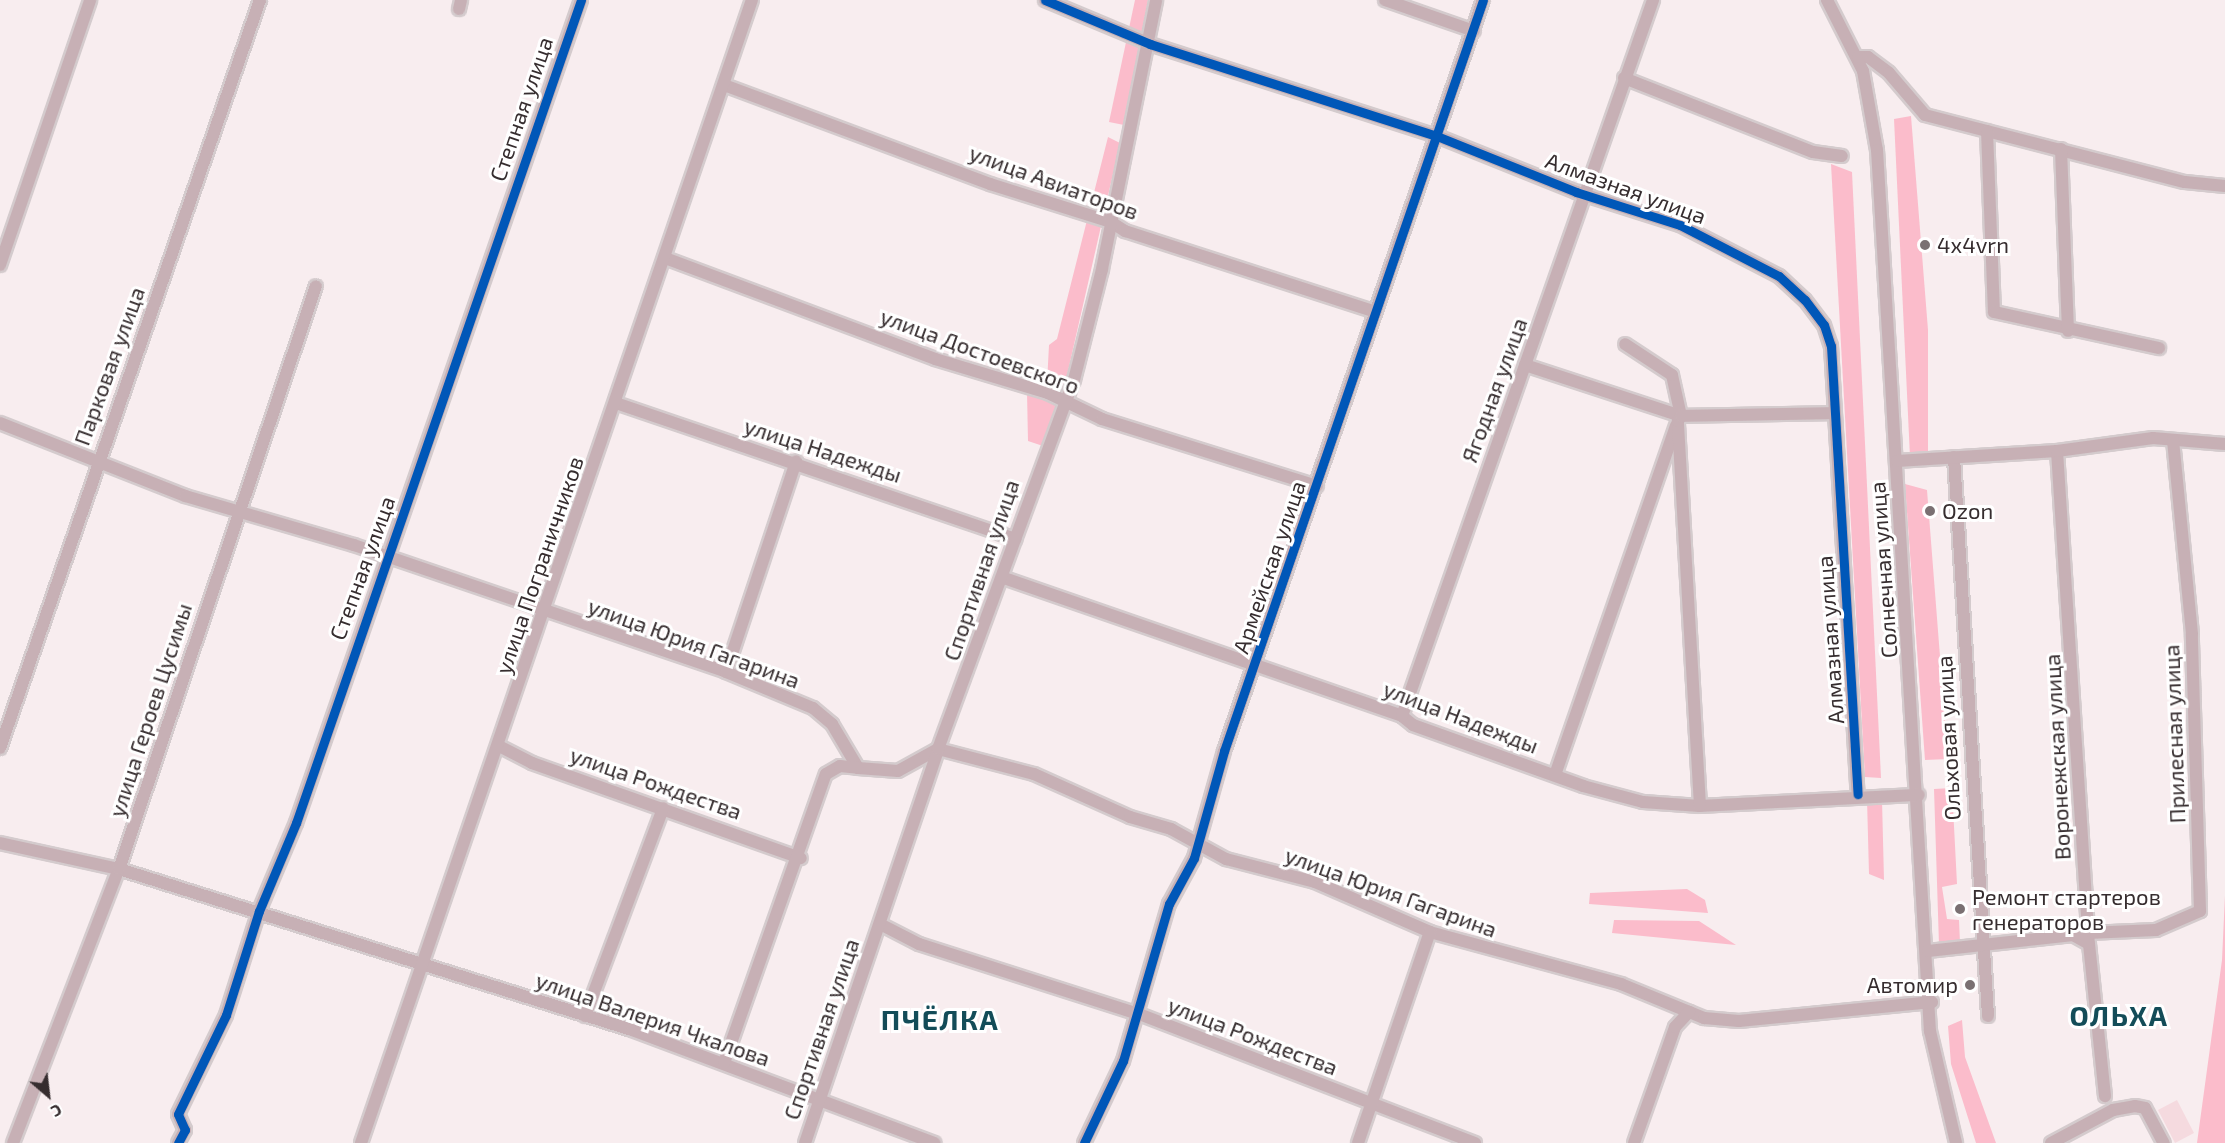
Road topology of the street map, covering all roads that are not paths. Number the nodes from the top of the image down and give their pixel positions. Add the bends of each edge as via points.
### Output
1 (90, 0) edge
2 (260, 0) edge
3 (580, 0) edge
4 (752, 0) edge
5 (1045, 0) edge
6 (1156, 0) edge
7 (1385, 0) edge
8 (1483, 0) edge
9 (1653, 0) edge
10 (1827, 0) edge
11 (1474, 31) junction
12 (1150, 44) junction
13 (1858, 57) junction
14 (1624, 78) junction
15 (724, 85) junction
16 (1987, 131) junction
17 (1437, 136) junction
18 (2061, 149) junction
19 (1842, 156) dead end
20 (2225, 186) edge
21 (1586, 192) junction
22 (1111, 222) junction
23 (665, 258) junction
24 (0, 265) edge
25 (316, 286) dead end
26 (1373, 311) junction
27 (2068, 331) junction
28 (1625, 344) dead end
29 (2159, 348) dead end
30 (1525, 365) junction
31 (1066, 401) junction
32 (616, 403) junction
33 (1833, 413) junction
34 (1680, 419) junction
35 (0, 423) edge
36 (2173, 440) junction
37 (2225, 444) edge
38 (2057, 451) junction
39 (98, 457) junction
40 (1954, 457) junction
41 (796, 461) junction
42 (1897, 461) junction
43 (1317, 486) junction
44 (239, 511) junction
45 (1016, 539) junction
46 (389, 558) junction
47 (1004, 578) junction
48 (546, 611) junction
49 (1255, 668) junction
50 (726, 672) junction
51 (1402, 716) junction
52 (4, 720) edge
53 (499, 746) junction
54 (0, 748) edge
55 (938, 749) junction
56 (858, 768) junction
57 (1554, 775) junction
58 (1858, 794) junction
59 (1918, 795) junction
60 (1700, 806) junction
61 (663, 808) junction
62 (0, 843) edge
63 (1197, 846) junction
64 (801, 858) junction
65 (119, 869) junction
66 (259, 911) junction
67 (880, 924) junction
68 (1430, 932) junction
69 (2088, 938) junction
70 (1980, 945) junction
71 (1928, 951) junction
72 (422, 967) junction
73 (1932, 1002) junction
74 (1689, 1012) junction
75 (1139, 1014) junction
76 (585, 1016) junction
77 (1988, 1016) dead end
78 (724, 1063) junction
79 (2105, 1096) dead end
80 (819, 1099) junction
81 (1370, 1104) junction
82 (13, 1143) edge
83 (178, 1143) edge
84 (362, 1143) edge
85 (804, 1143) edge
86 (935, 1143) edge
87 (1084, 1143) edge
88 (1358, 1143) edge
89 (1475, 1143) edge
90 (1634, 1143) edge
91 (1956, 1143) edge
92 (2051, 1143) edge
93 (2164, 1143) edge

1 - 24 street
2 - 39 street, Парковая улица
3 - 46 street, Степная улица
4 - 15 street, улица Пограничников
5 - 12 street, Алмазная улица
6 - 12 street, Спортивная улица
7 - 11 street
8 - 11 street, Армейская улица
9 - 14 street, Ягодная улица
10 - 13 street, Солнечная улица
11 - 17 street, Армейская улица
12 - 17 street, Алмазная улица
12 - 22 street, Спортивная улица
13 - 16 street via 1868,57 1890,73 1925,115
13 - 42 street, Солнечная улица via 1877,150
14 - 19 street via 1813,152
14 - 21 street, Ягодная улица
15 - 22 street, улица Авиаторов via 990,183
15 - 23 street, улица Пограничников
16 - 18 street
16 - 27 street via 1994,312
17 - 21 street, Алмазная улица
17 - 26 street, Армейская улица
18 - 20 street via 2185,182
18 - 27 street
21 - 30 street, Ягодная улица
21 - 33 street, Алмазная улица via 1680,225 1779,276 1805,300 1830,338
22 - 26 street, улица Авиаторов via 1125,231
22 - 31 street, Спортивная улица
23 - 31 street, улица Достоевского
23 - 32 street, улица Пограничников
25 - 44 street, улица Героев Цусимы
26 - 43 street, Армейская улица
27 - 29 street
28 - 34 street via 1672,375
30 - 34 street
30 - 51 street, Ягодная улица
31 - 43 street, улица Достоевского via 1102,419
31 - 45 street, Спортивная улица
32 - 41 street, улица Надежды
32 - 48 street, улица Пограничников
33 - 34 street
33 - 58 street, Алмазная улица
34 - 57 street
34 - 60 street
35 - 39 street, улица Юрия Гагарина
36 - 37 street
36 - 38 street
36 - 69 street, Прилесная улица via 2192,634 2200,910 2156,930
38 - 40 street
38 - 69 street, Воронежская улица
39 - 44 street, улица Юрия Гагарина via 185,496
39 - 52 street, Парковая улица
40 - 42 street
40 - 70 street, Ольховая улица
41 - 45 street, улица Надежды
41 - 50 street
42 - 59 street, Солнечная улица
43 - 49 street, Армейская улица
44 - 46 street, улица Юрия Гагарина
44 - 65 street, улица Героев Цусимы
45 - 47 street, Спортивная улица
46 - 48 street, улица Юрия Гагарина
46 - 66 street, Степная улица via 296,823
47 - 49 street, улица Надежды
47 - 55 street, Спортивная улица
48 - 50 street, улица Юрия Гагарина
48 - 53 street, улица Пограничников
49 - 51 street, улица Надежды
49 - 63 street, Армейская улица
50 - 56 street, улица Юрия Гагарина via 813,708 832,724
51 - 57 street, улица Надежды via 1413,725
52 - 54 street, Парковая улица
53 - 61 street, улица Рождества
53 - 72 street, улица Пограничников
55 - 56 street via 898,771
55 - 63 street, улица Юрия Гагарина via 1034,774 1130,817 1171,829
55 - 67 street, Спортивная улица
56 - 64 street via 840,766 826,774
57 - 60 street, улица Надежды via 1643,802
58 - 59 street, улица Надежды
58 - 60 street, улица Надежды
59 - 71 street, Солнечная улица
61 - 64 street, улица Рождества
61 - 76 street
62 - 65 street, улица Валерия Чкалова
63 - 68 street, улица Юрия Гагарина via 1315,882
63 - 75 street, Армейская улица via 1169,904
64 - 78 street
65 - 66 street, улица Валерия Чкалова
65 - 82 street, улица Героев Цусимы
66 - 72 street, улица Валерия Чкалова
66 - 83 street, Степная улица via 226,1015 178,1114 185,1130
67 - 75 street, улица Рождества via 973,964
67 - 80 street, Спортивная улица
68 - 74 street, улица Юрия Гагарина via 1621,984
68 - 81 street
69 - 70 street via 2073,935
69 - 79 street, Воронежская улица
70 - 71 street
70 - 77 street, Ольховая улица
71 - 73 street, Солнечная улица
72 - 76 street, улица Валерия Чкалова
72 - 84 street, улица Пограничников
73 - 74 street, улица Юрия Гагарина via 1740,1021
73 - 91 street, Солнечная улица via 1933,1062
74 - 90 street via 1675,1026
75 - 81 street, улица Рождества
75 - 87 street, Армейская улица
76 - 78 street, улица Валерия Чкалова
78 - 80 street, улица Валерия Чкалова
80 - 85 street, Спортивная улица
80 - 86 street, улица Валерия Чкалова
81 - 88 street
81 - 89 street, улица Рождества
92 - 93 street via 2114,1110 2135,1106 2145,1108

